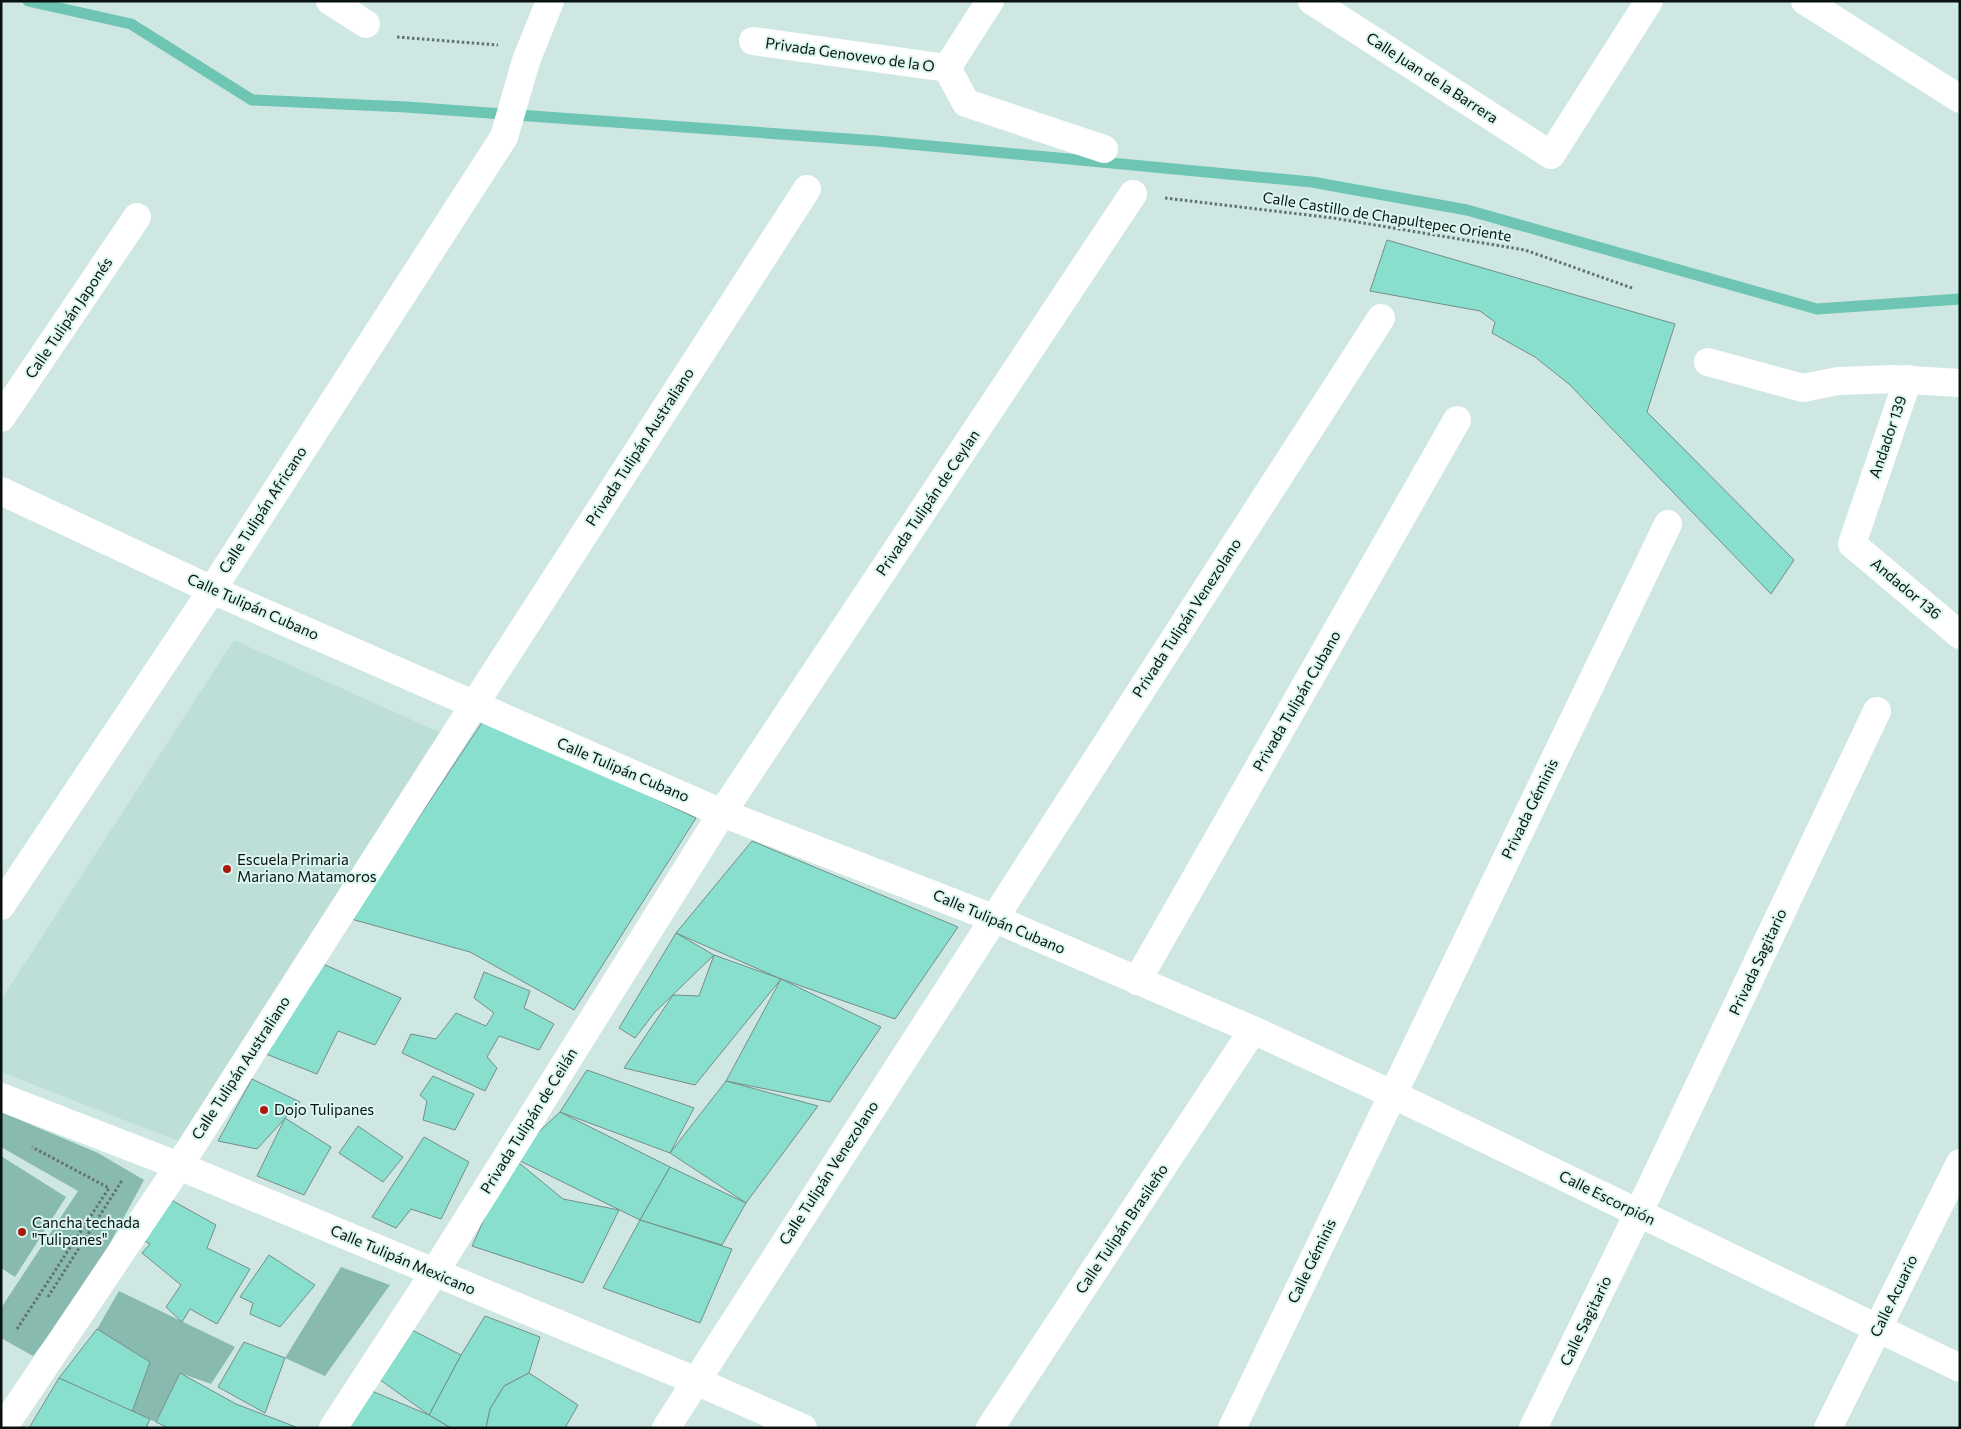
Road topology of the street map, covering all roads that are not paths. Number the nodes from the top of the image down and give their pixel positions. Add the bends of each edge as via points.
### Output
1 (330, 1) edge
2 (550, 1) edge
3 (990, 1) edge
4 (1312, 1) edge
5 (1649, 1) edge
6 (1804, 1) edge
7 (366, 24) road end
8 (753, 41) dead end
9 (947, 68) junction
10 (1960, 99) edge
11 (1104, 149) dead end
12 (807, 190) dead end
13 (1133, 194) road end
14 (137, 217) dead end
15 (1381, 318) dead end
16 (1708, 362) dead end
17 (1908, 379) junction
18 (1960, 383) edge
19 (1, 418) edge
20 (1457, 420) dead end
21 (1, 491) edge
22 (1668, 524) dead end
23 (1852, 544) joint
24 (212, 590) junction
25 (1960, 635) edge
26 (474, 705) junction
27 (1877, 711) dead end
28 (722, 813) junction
29 (1, 906) edge
30 (993, 918) junction
31 (1137, 981) junction
32 (1254, 1030) junction
33 (1392, 1094) junction
34 (1, 1097) edge
35 (1960, 1163) edge
36 (178, 1166) junction
37 (1638, 1214) junction
38 (434, 1273) junction
39 (1878, 1329) junction
40 (1960, 1368) edge
41 (696, 1381) junction
42 (3, 1428) edge
43 (333, 1428) edge
44 (666, 1428) edge
45 (803, 1428) edge
46 (990, 1428) edge
47 (1232, 1428) edge
48 (1533, 1428) edge
49 (1828, 1428) edge

1 - 7 street
2 - 24 street, Calle Tulipán Africano via 528,55 504,137
3 - 9 street, Privada Genovevo de la O
4 - 5 street, Calle Juan de la Barrera via 1551,155
6 - 10 street
8 - 9 street, Privada Genovevo de la O
9 - 11 street, Privada Genovevo de la O via 966,103
12 - 26 street, Privada Tulipán Australiano
13 - 28 street, Privada Tulipán de Ceylan
14 - 19 street, Calle Tulipán Japonés
15 - 30 street, Privada Tulipán Venezolano
16 - 17 street via 1803,388 1838,381
17 - 18 street, Andador 139
17 - 23 street, Andador 139
20 - 31 street, Privada Tulipán Cubano
21 - 24 street, Calle Tulipán Cubano
22 - 33 street, Privada Géminis
23 - 25 street, Andador 136
24 - 26 street, Calle Tulipán Cubano
24 - 29 street, Calle Tulipán Africano
26 - 28 street, Calle Tulipán Cubano
26 - 36 street, Calle Tulipán Australiano
27 - 37 street, Privada Sagitario
28 - 30 street, Calle Tulipán Cubano
28 - 38 street, Privada Tulipán de Ceilán
30 - 31 street, Calle Tulipán Cubano
30 - 41 street, Calle Tulipán Venezolano
31 - 32 street, Calle Tulipán Cubano
32 - 33 street, Calle Escorpión
32 - 46 street, Calle Tulipán Brasileño
33 - 37 street, Calle Escorpión
33 - 47 street, Calle Géminis
34 - 36 street, Calle Tulipán Mexicano
35 - 39 street, Calle Acuario
36 - 38 street, Calle Tulipán Mexicano
36 - 42 street, Calle Tulipán Australiano
37 - 39 street, Calle Escorpión
37 - 48 street, Calle Sagitario
38 - 41 street, Calle Tulipán Mexicano
38 - 43 street, Privada Tulipán de Ceilán
39 - 40 street, Calle Escorpión
39 - 49 street, Calle Acuario
41 - 44 street, Calle Tulipán Venezolano
41 - 45 street, Calle Tulipán Mexicano

